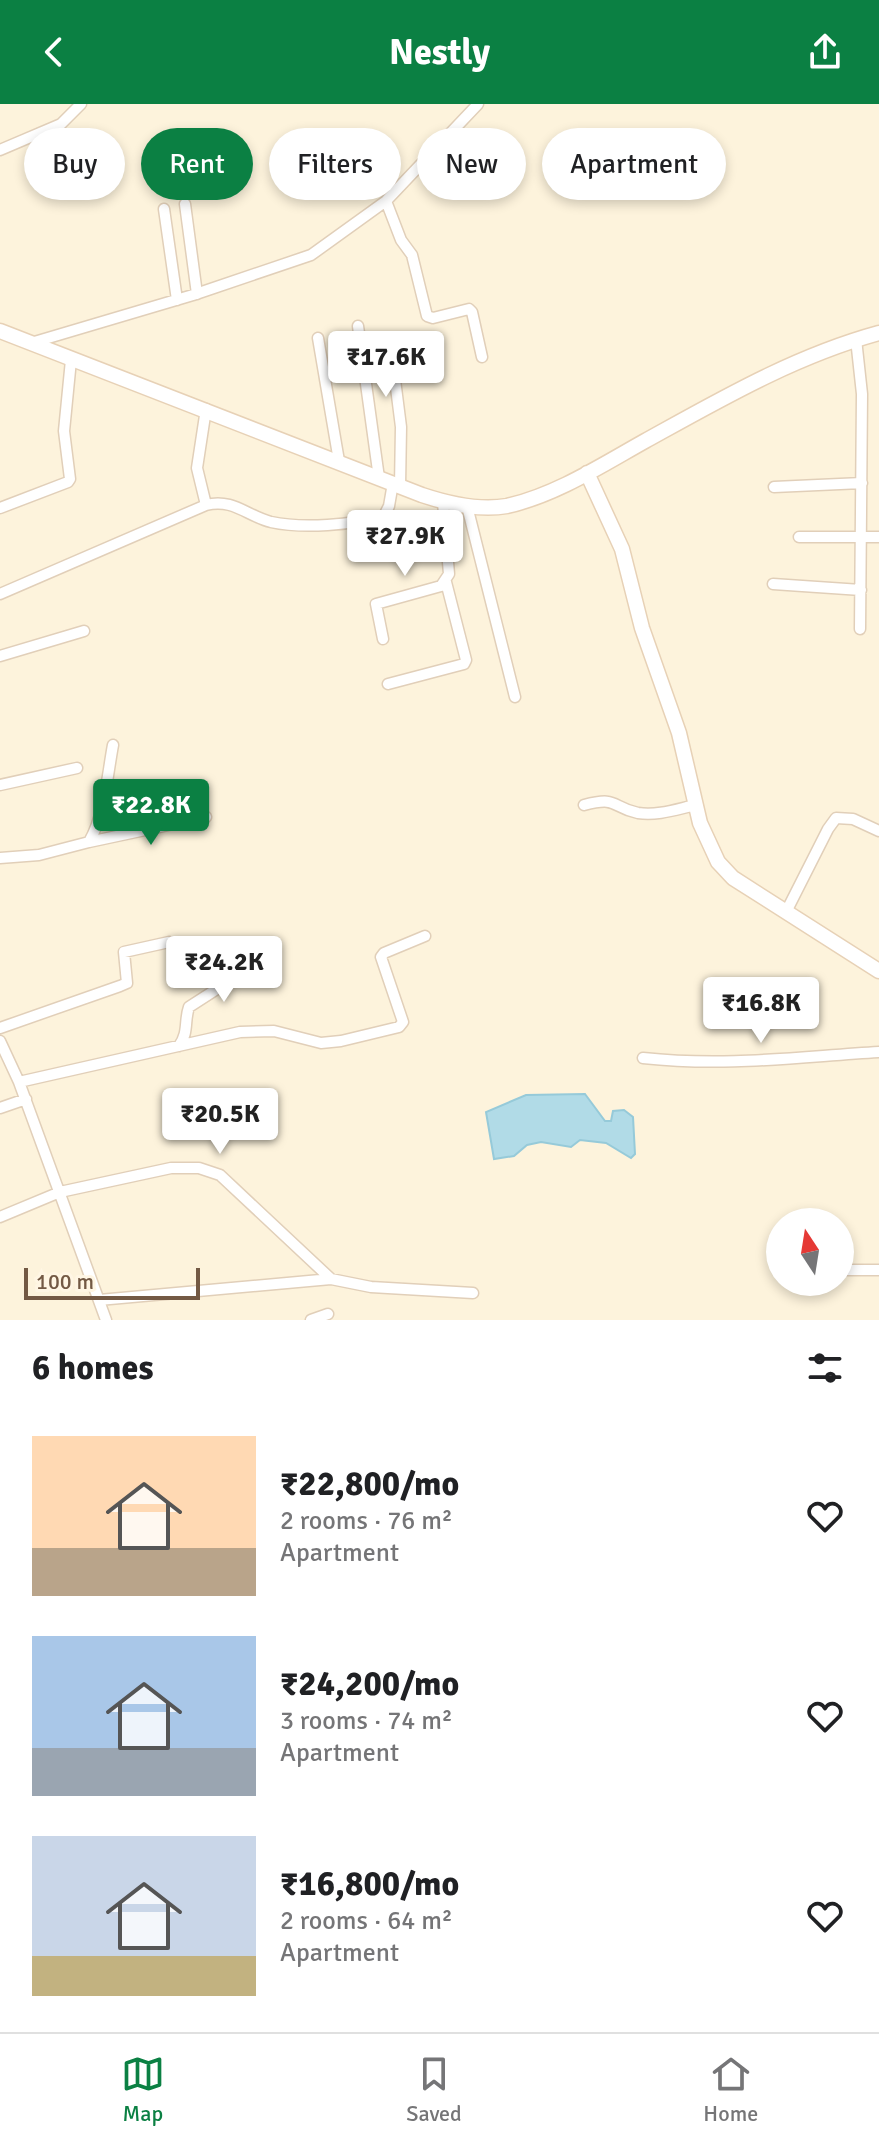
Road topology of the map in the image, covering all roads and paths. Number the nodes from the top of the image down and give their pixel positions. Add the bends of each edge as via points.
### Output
1 (478, 104) edge
2 (78, 105) edge
3 (0, 150) edge
4 (386, 201) junction
5 (185, 204) dead end
6 (164, 209) dead end
7 (197, 294) junction
8 (177, 300) junction
9 (358, 326) dead end
10 (0, 331) edge
11 (879, 333) edge
12 (318, 338) dead end
13 (856, 339) junction
14 (31, 343) junction
15 (391, 348) dead end
16 (482, 357) dead end
17 (71, 360) junction
18 (206, 409) junction
19 (339, 461) junction
20 (587, 473) junction
21 (391, 482) junction
22 (862, 483) junction
23 (774, 487) dead end
24 (443, 502) junction
25 (206, 505) junction
26 (467, 506) junction
27 (0, 508) edge
28 (799, 537) dead end
29 (861, 537) junction
30 (879, 537) edge
31 (446, 582) junction
32 (773, 584) dead end
33 (861, 590) junction
34 (0, 594) edge
35 (860, 629) dead end
36 (84, 631) dead end
37 (383, 639) dead end
38 (0, 656) edge
39 (388, 684) dead end
40 (515, 697) dead end
41 (113, 745) dead end
42 (77, 768) dead end
43 (0, 785) edge
44 (584, 805) dead end
45 (696, 805) junction
46 (206, 817) dead end
47 (879, 831) edge
48 (89, 842) junction
49 (0, 858) edge
50 (786, 912) junction
51 (425, 936) dead end
52 (169, 942) dead end
53 (271, 954) dead end
54 (879, 971) edge
55 (0, 1028) edge
56 (0, 1041) edge
57 (179, 1046) junction
58 (879, 1052) edge
59 (643, 1058) dead end
60 (19, 1082) junction
61 (26, 1099) junction
62 (0, 1108) edge
63 (60, 1192) junction
64 (0, 1217) edge
65 (854, 1270) edge
66 (879, 1270) edge
67 (331, 1279) junction
68 (473, 1293) dead end
69 (99, 1300) junction
70 (328, 1314) dead end
71 (106, 1320) edge
72 (311, 1320) edge

1 - 4 street
2 - 3 street via 61,124
4 - 7 street via 311,255
4 - 16 street via 412,255 427,316 469,309
5 - 7 street
6 - 8 street
7 - 8 street
8 - 14 street
9 - 21 street
10 - 14 street
11 - 13 street
12 - 19 street
13 - 20 street via 725,396
13 - 22 street
14 - 17 street
15 - 21 street via 401,427
17 - 18 street
17 - 27 street via 64,409 70,479
18 - 19 street
18 - 25 street via 197,468
19 - 21 street
20 - 26 street via 514,504
20 - 45 street via 622,549
21 - 24 street
21 - 25 street via 384,516 314,526 273,523 230,503
22 - 23 street
22 - 29 street
24 - 26 street
24 - 31 street
25 - 34 street
26 - 40 street
28 - 29 street
29 - 30 street
29 - 33 street
31 - 37 street via 376,604
31 - 39 street via 464,664
32 - 33 street
33 - 35 street
36 - 38 street
41 - 48 street
42 - 43 street
44 - 45 street via 606,800 640,813
45 - 50 street via 718,862 733,878
46 - 48 street
47 - 50 street via 836,818
48 - 49 street
50 - 54 street
51 - 57 street via 381,957 403,1022 399,1027 341,1041 308,1041 258,1030
52 - 55 street via 124,952 127,983
53 - 57 street via 189,1007 187,1031
56 - 60 street
57 - 60 street
58 - 59 street via 759,1062
60 - 61 street
61 - 62 street
61 - 63 street
63 - 64 street
63 - 67 street via 171,1168 210,1170 243,1194
63 - 69 street
65 - 66 street
67 - 68 street via 371,1287
67 - 69 street
69 - 71 street
70 - 72 street

